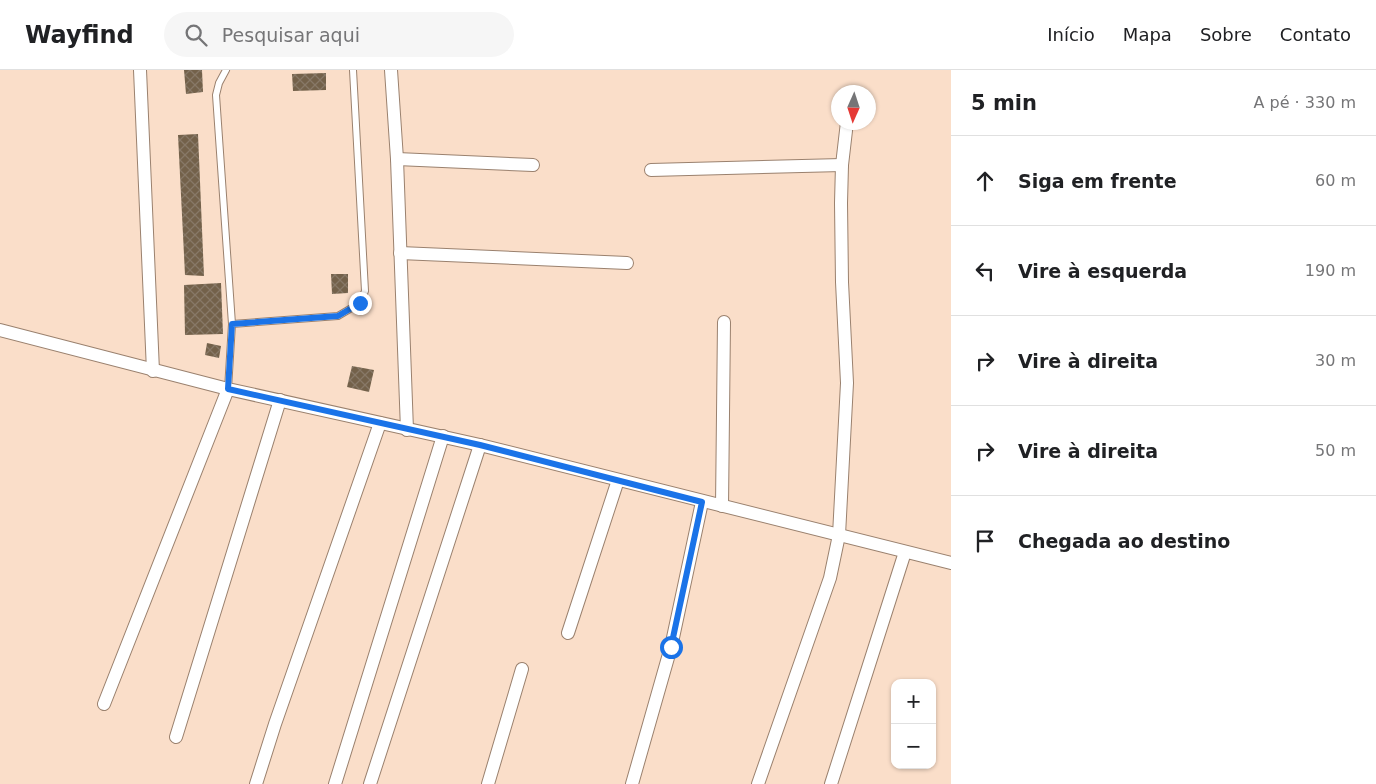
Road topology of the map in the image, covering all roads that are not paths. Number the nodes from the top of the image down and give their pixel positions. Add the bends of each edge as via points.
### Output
1 (140, 70) edge
2 (226, 70) edge
3 (353, 70) edge
4 (391, 70) edge
5 (846, 130) edge
6 (397, 159) junction
7 (842, 164) junction
8 (533, 165) dead end
9 (651, 170) dead end
10 (400, 253) junction
11 (627, 263) dead end
12 (724, 322) dead end
13 (232, 324) junction
14 (0, 330) edge
15 (153, 371) junction
16 (228, 389) junction
17 (280, 400) junction
18 (380, 423) junction
19 (407, 430) junction
20 (443, 436) junction
21 (480, 445) junction
22 (618, 480) junction
23 (702, 502) junction
24 (722, 506) junction
25 (839, 535) junction
26 (905, 552) junction
27 (951, 563) edge
28 (568, 633) dead end
29 (522, 669) dead end
30 (104, 704) dead end
31 (176, 737) dead end
32 (256, 784) edge
33 (335, 784) edge
34 (370, 784) edge
35 (488, 784) edge
36 (632, 784) edge
37 (758, 784) edge
38 (830, 784) edge

1 - 15 street
2 - 13 lane via 216,94
3 - 13 lane via 365,292 360,303 338,316
4 - 6 street
5 - 7 street
6 - 8 street
6 - 10 street
7 - 9 street
7 - 25 street via 842,282 847,383
10 - 11 street
10 - 19 street
12 - 24 street
13 - 16 lane
14 - 15 street
15 - 16 street
16 - 17 street
16 - 30 street
17 - 18 street
17 - 31 street
18 - 19 street
18 - 32 street
19 - 20 street
20 - 21 street
20 - 33 street
21 - 22 street
21 - 34 street
22 - 23 street
22 - 28 street
23 - 24 street
23 - 36 street via 671,647
24 - 25 street
25 - 26 street
25 - 37 street via 830,578
26 - 27 street
26 - 38 street
29 - 35 street

